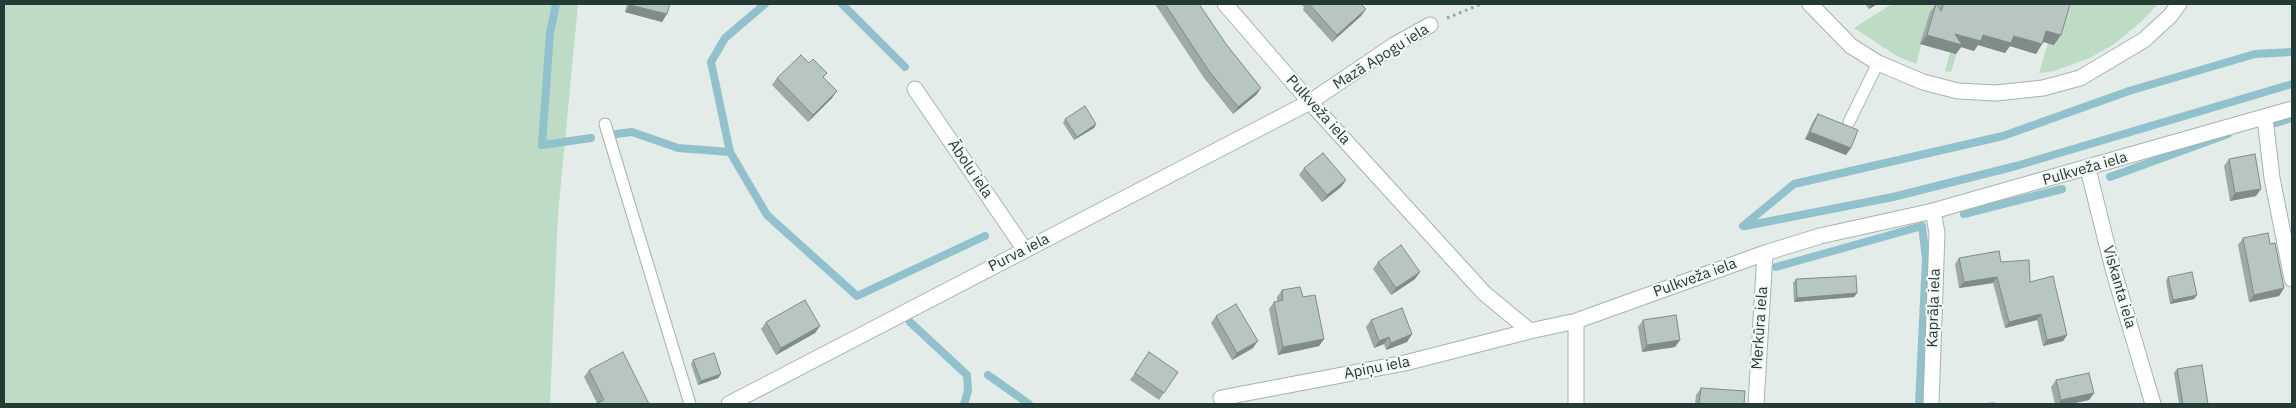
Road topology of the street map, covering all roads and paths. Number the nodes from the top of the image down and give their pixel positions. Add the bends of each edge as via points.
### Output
1 (1226, 4) edge
2 (1481, 4) edge
3 (1810, 4) edge
4 (2179, 4) edge
5 (1430, 26) joint
6 (1878, 63) junction
7 (915, 89) dead end
8 (1310, 102) junction
9 (2292, 109) edge
10 (2265, 118) junction
11 (1849, 122) dead end
12 (605, 124) dead end
13 (2088, 168) junction
14 (1933, 211) junction
15 (1025, 250) junction
16 (1765, 253) junction
17 (2292, 279) edge
18 (1576, 321) junction
19 (1530, 331) junction
20 (1221, 398) dead end
21 (690, 404) edge
22 (729, 404) edge
23 (1576, 404) edge
24 (1756, 404) edge
25 (1931, 404) edge
26 (2153, 404) edge

1 - 8 street, Pulkveža iela
2 - 5 path, Mazā Apogu iela
3 - 6 street via 1851,46
4 - 6 street via 2144,40 2120,56 2080,78 2043,88 1996,93 1958,91 1923,82
5 - 8 street, Mazā Apogu iela via 1394,45
6 - 11 lane
7 - 15 street, Ābolu iela
8 - 15 street, Purva iela
8 - 19 street, Pulkveža iela via 1484,293
9 - 10 street, Pulkveža iela
10 - 13 street, Pulkveža iela
10 - 17 street via 2272,178
12 - 21 lane
13 - 14 street, Pulkveža iela
13 - 26 street, Viskanta iela via 2113,269
14 - 16 street, Pulkveža iela via 1820,236
14 - 25 street, Kaprāļa iela via 1937,233
15 - 22 street, Purva iela
16 - 18 street, Pulkveža iela
16 - 24 street, Merkūra iela
18 - 19 street, Pulkveža iela
18 - 23 street
19 - 20 street, Apiņu iela via 1405,363

